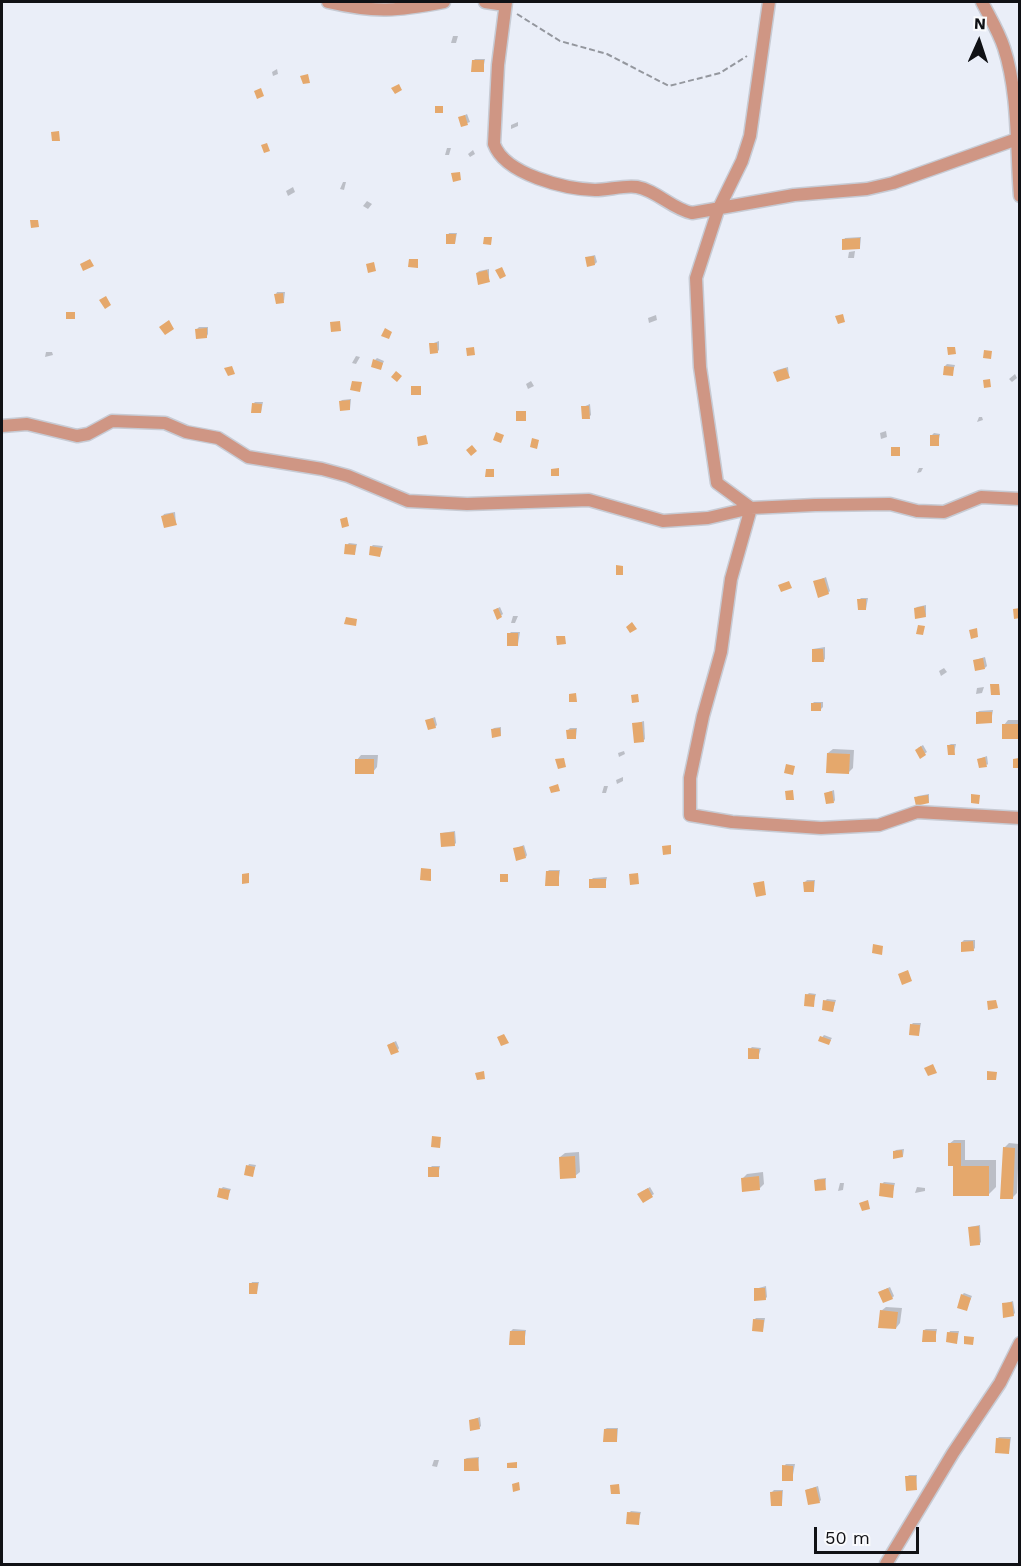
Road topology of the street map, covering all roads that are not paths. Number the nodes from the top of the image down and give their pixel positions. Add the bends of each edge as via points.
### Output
1 (328, 2) edge
2 (444, 2) edge
3 (485, 2) edge
4 (769, 2) edge
5 (982, 2) edge
6 (506, 3) edge
7 (1017, 139) junction
8 (1020, 196) edge
9 (718, 210) junction
10 (2, 426) edge
11 (1020, 499) edge
12 (752, 508) junction
13 (1020, 818) edge
14 (1020, 1343) edge
15 (886, 1564) edge

1 - 2 street via 381,11
3 - 6 street
4 - 9 street via 750,136
5 - 7 street via 1008,62
6 - 9 street via 493,139 496,150 518,168 544,181 594,190 636,187 678,210
7 - 8 street
7 - 9 street via 867,189 794,195
9 - 12 street via 696,278 700,367 717,483
10 - 12 street via 27,424 77,436 112,421 165,423 218,438 248,457 348,476 408,501 467,504 589,500 663,521 708,518
11 - 12 street via 981,497 945,512 917,511 890,504
12 - 13 street via 731,579 721,652 690,778 690,815 821,828 879,825 917,812
14 - 15 street via 1000,1383

